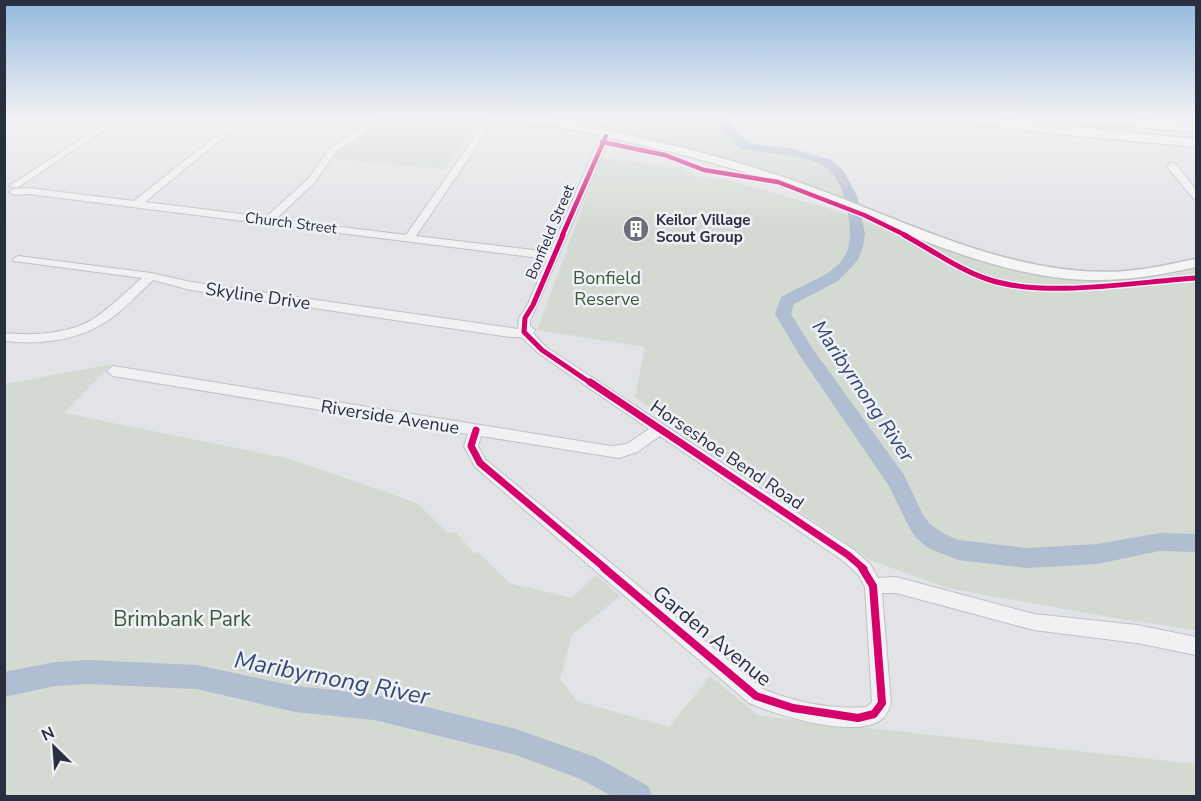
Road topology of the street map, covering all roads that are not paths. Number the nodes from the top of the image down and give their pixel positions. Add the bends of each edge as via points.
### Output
1 (62, 155) edge
2 (197, 155) edge
3 (329, 155) edge
4 (466, 155) edge
5 (596, 155) edge
6 (694, 155) edge
7 (1172, 165) dead end
8 (12, 189) edge
9 (1197, 196) edge
10 (137, 204) junction
11 (269, 220) junction
12 (410, 237) junction
13 (553, 256) junction
14 (16, 258) dead end
15 (1197, 263) edge
16 (151, 276) junction
17 (525, 330) junction
18 (4, 338) edge
19 (112, 371) dead end
20 (660, 428) junction
21 (476, 430) junction
22 (873, 586) junction
23 (1197, 646) edge

1 - 8 street
2 - 10 street
3 - 11 street via 311,181
4 - 12 street
5 - 13 street, Bonfield Street
6 - 15 main road via 813,192 987,258 1050,270 1136,274
7 - 9 street
8 - 10 street, Church Street
10 - 11 street, Church Street
11 - 12 street, Church Street
12 - 13 street, Church Street
13 - 17 street, Bonfield Street
14 - 16 street, Skyline Drive
16 - 17 street, Skyline Drive via 191,286 499,330
16 - 18 street via 93,325 32,339
17 - 20 street, Horseshoe Bend Road via 532,342
19 - 21 street, Riverside Avenue
20 - 21 street, Riverside Avenue via 635,447 617,453
20 - 22 street, Horseshoe Bend Road via 857,562
21 - 22 street, Garden Avenue via 471,446 480,463 759,699 848,717 864,718 878,711 882,703
22 - 23 street via 896,585 1034,622 1137,634

